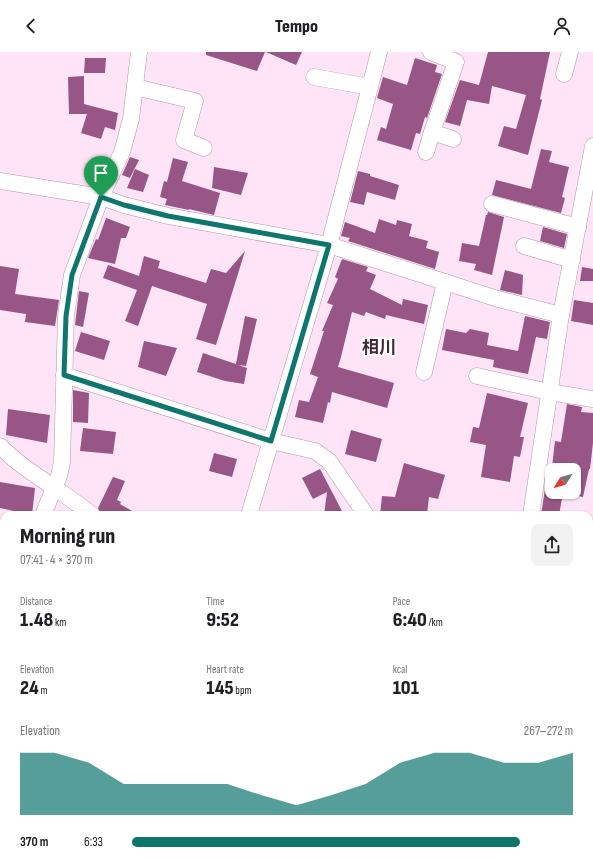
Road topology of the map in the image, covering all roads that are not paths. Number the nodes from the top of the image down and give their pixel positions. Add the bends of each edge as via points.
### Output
1 (139, 52) edge
2 (379, 52) edge
3 (431, 52) edge
4 (570, 52) edge
5 (564, 74) dead end
6 (314, 77) dead end
7 (135, 87) junction
8 (370, 87) junction
9 (432, 132) junction
10 (453, 139) dead end
11 (593, 146) edge
12 (204, 148) dead end
13 (426, 152) dead end
14 (0, 181) edge
15 (101, 197) junction
16 (492, 204) dead end
17 (583, 221) edge
18 (329, 245) junction
19 (524, 246) dead end
20 (572, 260) junction
21 (445, 282) junction
22 (561, 315) junction
23 (424, 372) dead end
24 (64, 375) junction
25 (477, 376) dead end
26 (550, 392) junction
27 (593, 399) edge
28 (271, 441) junction
29 (0, 446) edge
30 (55, 487) junction
31 (45, 511) edge
32 (87, 511) edge
33 (250, 511) edge
34 (363, 511) edge
35 (532, 511) edge

1 - 7 street
2 - 8 street
3 - 9 street via 456,62
4 - 5 street
6 - 8 street
7 - 12 street via 195,101 184,140
7 - 15 street via 131,119 122,152
8 - 18 street
9 - 10 street
9 - 13 street
11 - 17 street
14 - 15 street
15 - 18 street via 168,216
15 - 24 street via 72,275 66,316
16 - 17 street
17 - 20 street
18 - 21 street
18 - 28 street
19 - 20 street
20 - 22 street
21 - 22 street
21 - 23 street
22 - 26 street
24 - 28 street
24 - 30 street via 62,462
25 - 26 street
26 - 27 street
26 - 35 street
28 - 33 street
28 - 34 street via 315,452 329,461
29 - 30 street via 10,456
30 - 31 street
30 - 32 street

